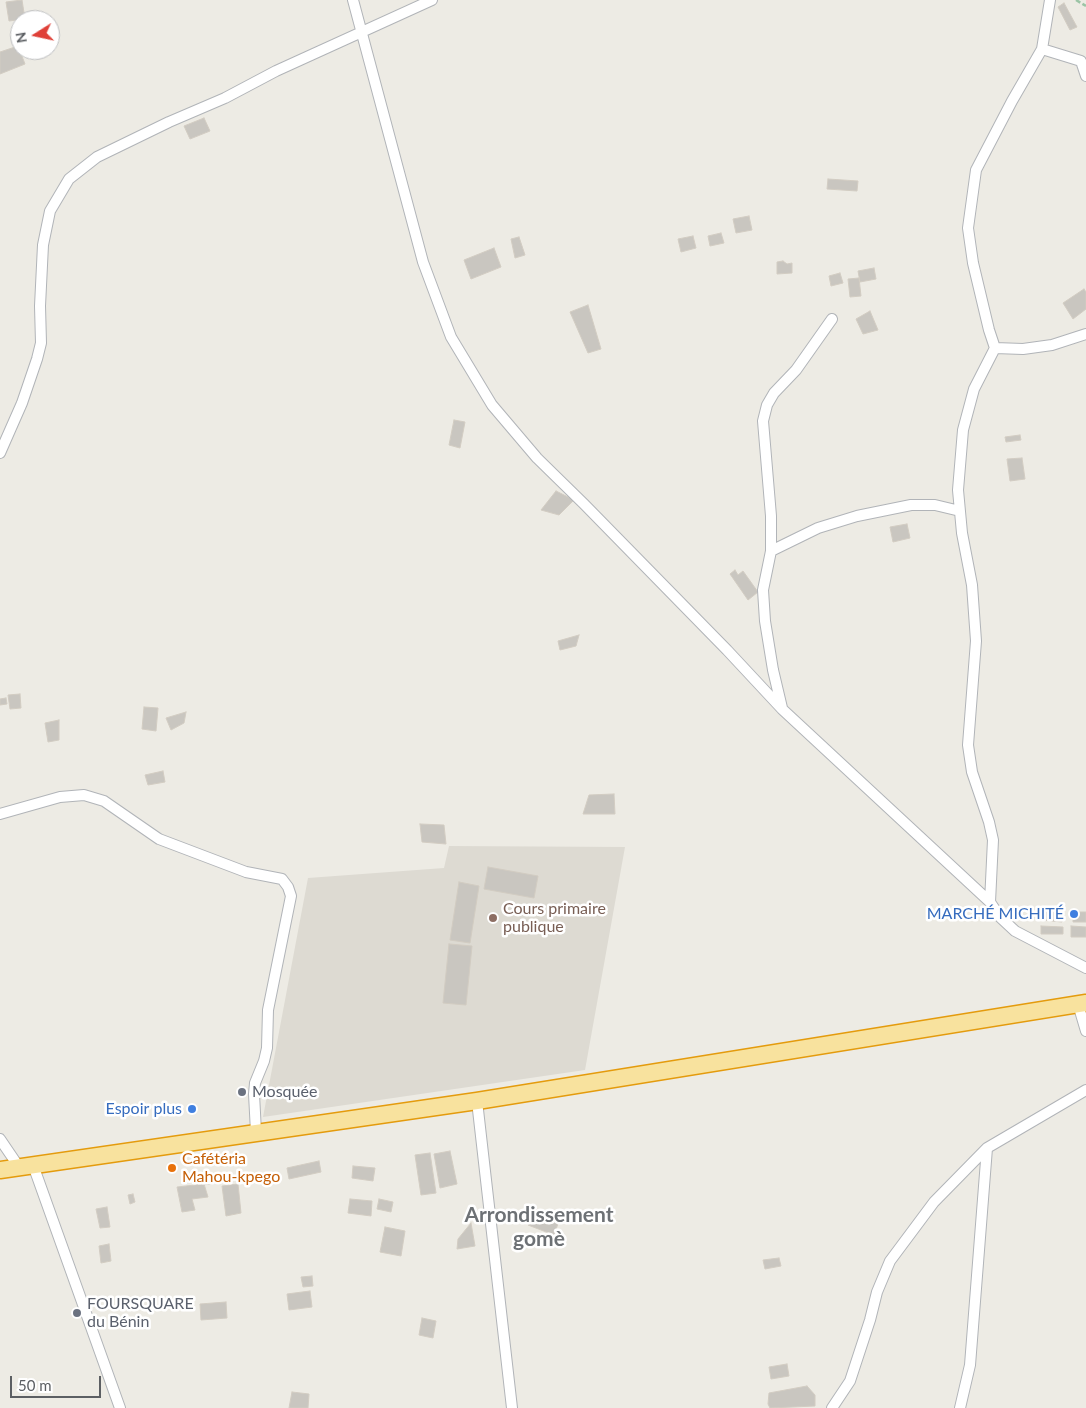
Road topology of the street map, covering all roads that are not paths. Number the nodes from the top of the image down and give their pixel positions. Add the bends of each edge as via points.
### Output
1 (353, 0) edge
2 (432, 0) edge
3 (1050, 0) edge
4 (361, 32) junction
5 (1042, 49) junction
6 (1086, 76) edge
7 (832, 319) dead end
8 (1086, 334) edge
9 (996, 348) junction
10 (0, 453) edge
11 (960, 511) junction
12 (771, 550) junction
13 (782, 709) junction
14 (0, 814) edge
15 (990, 902) junction
16 (1086, 968) edge
17 (1082, 1003) edge
18 (1086, 1031) edge
19 (1086, 1090) edge
20 (477, 1101) junction
21 (256, 1132) junction
22 (0, 1139) edge
23 (987, 1148) junction
24 (26, 1166) junction
25 (0, 1170) edge
26 (120, 1408) edge
27 (512, 1408) edge
28 (832, 1408) edge
29 (960, 1408) edge

1 - 4 street
2 - 4 street
3 - 5 street
4 - 10 street via 97,157 68,180 50,210 43,245 37,359
4 - 13 street via 423,262 451,337 469,370 492,405 537,458
5 - 6 street via 1081,61
5 - 9 street via 976,170 968,228 973,263
7 - 12 street via 767,405 763,421
8 - 9 street via 1052,345
9 - 11 street via 974,389 963,430 958,490
11 - 12 street via 935,505 912,505 857,516 818,528
11 - 15 street via 972,585 976,641 968,746 972,772 992,840
12 - 13 street via 763,590 765,621
13 - 15 street
14 - 21 street via 60,797 84,795 104,801 158,839 246,872 282,879 291,896 268,1010 267,1048 255,1083
15 - 16 street via 1015,932
17 - 18 street
17 - 20 highway
19 - 23 street
20 - 21 highway
20 - 27 street
21 - 24 highway
22 - 24 street
23 - 28 street via 934,1202 890,1261 877,1292 850,1381
23 - 29 street via 970,1365
24 - 25 highway
24 - 26 street

